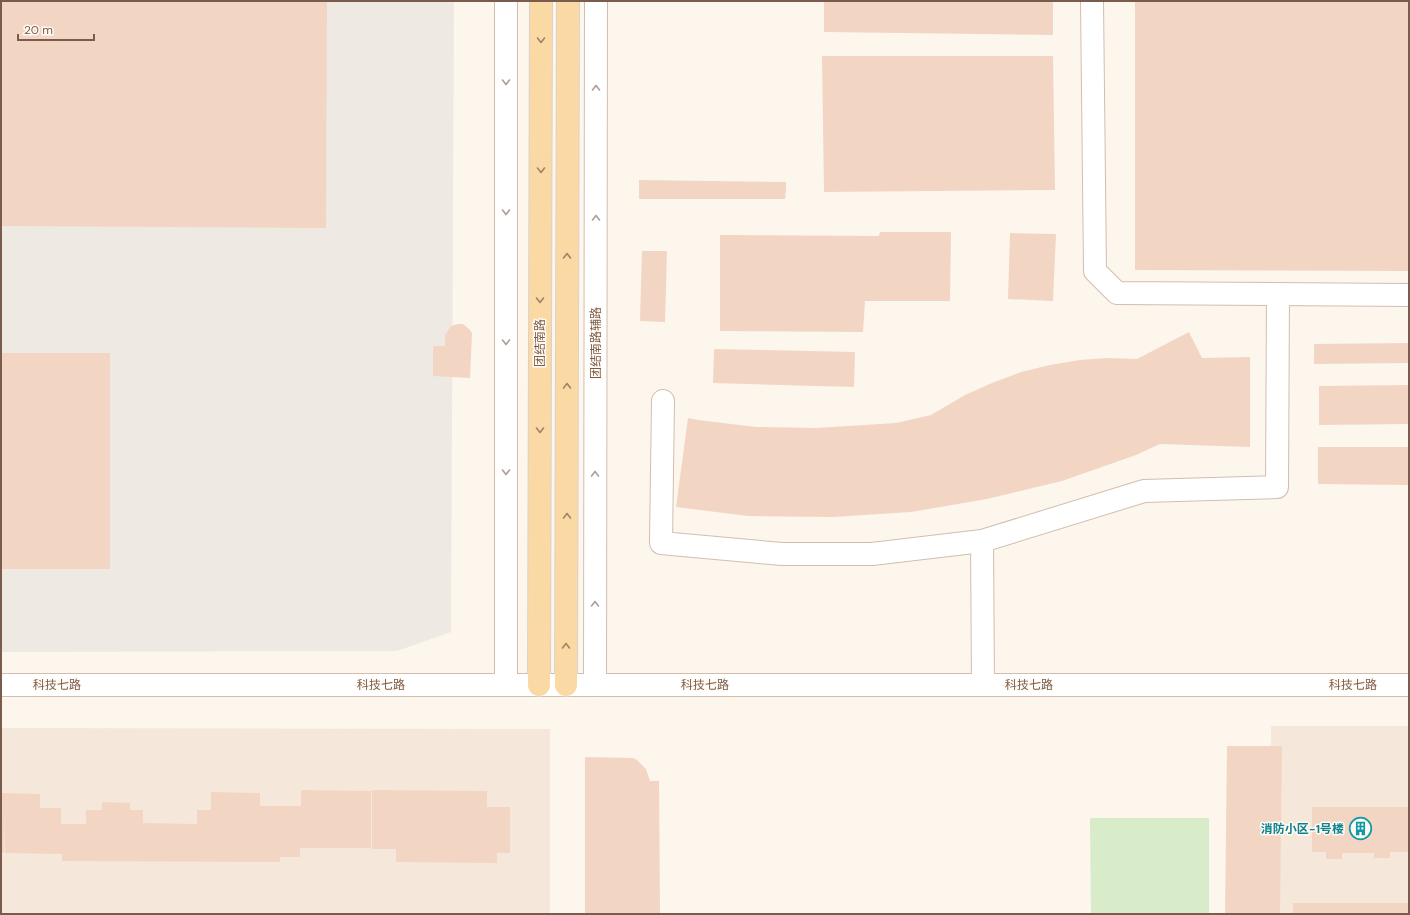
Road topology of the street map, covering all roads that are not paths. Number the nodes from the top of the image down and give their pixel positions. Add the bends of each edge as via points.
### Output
1 (506, 1) edge
2 (541, 1) edge
3 (568, 1) edge
4 (596, 1) edge
5 (1092, 1) edge
6 (1278, 295) junction
7 (1409, 295) edge
8 (663, 401) dead end
9 (982, 540) junction
10 (506, 684) junction
11 (539, 684) junction
12 (566, 684) junction
13 (595, 684) junction
14 (1, 685) edge
15 (983, 685) junction
16 (1409, 685) edge

1 -> 10 street
2 -> 11 main road, 团结南路
12 -> 3 main road
13 -> 4 street, 团结南路辅路
5 - 6 street via 1095,271 1117,293
6 - 7 street
6 - 9 street via 1277,487 1144,491
8 - 9 street via 661,543 782,554 872,554
9 - 15 street
10 - 11 street, 科技七路
10 - 14 street, 科技七路
11 - 12 street, 科技七路
12 - 13 street, 科技七路
13 - 15 street, 科技七路
15 - 16 street, 科技七路

